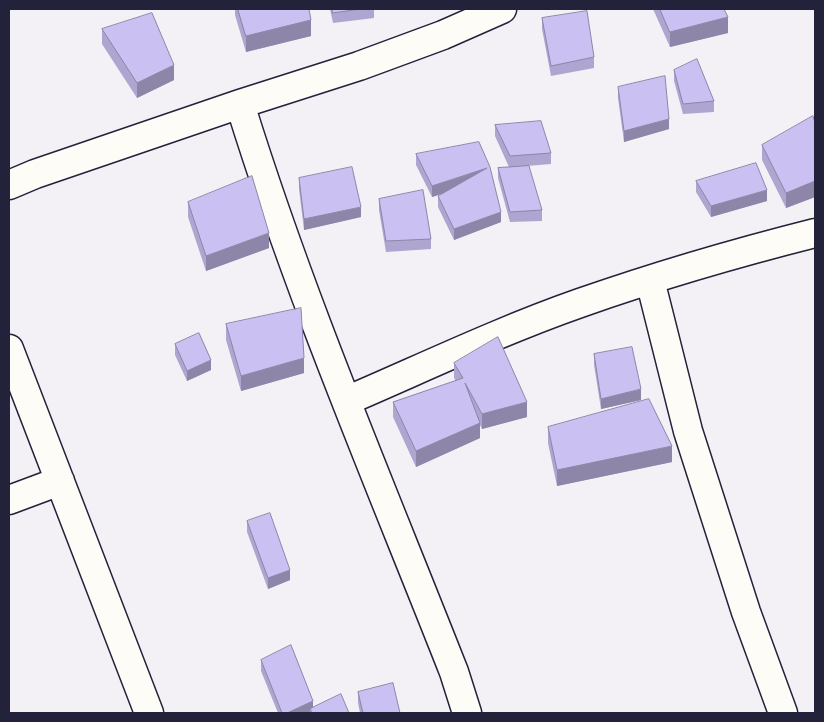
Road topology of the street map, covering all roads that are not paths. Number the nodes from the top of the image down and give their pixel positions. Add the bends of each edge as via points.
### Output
1 (502, 9) edge
2 (240, 104) junction
3 (9, 185) edge
4 (815, 233) edge
5 (650, 280) junction
6 (9, 349) edge
7 (346, 401) junction
8 (60, 481) junction
9 (9, 500) edge
10 (149, 713) edge
11 (467, 713) edge
12 (783, 713) edge

1 - 2 street via 359,66
2 - 3 street
2 - 7 street via 309,305
4 - 5 street
5 - 7 street via 504,332
5 - 12 street via 688,431 746,612
6 - 8 street
7 - 11 street via 454,672
8 - 9 street
8 - 10 street

